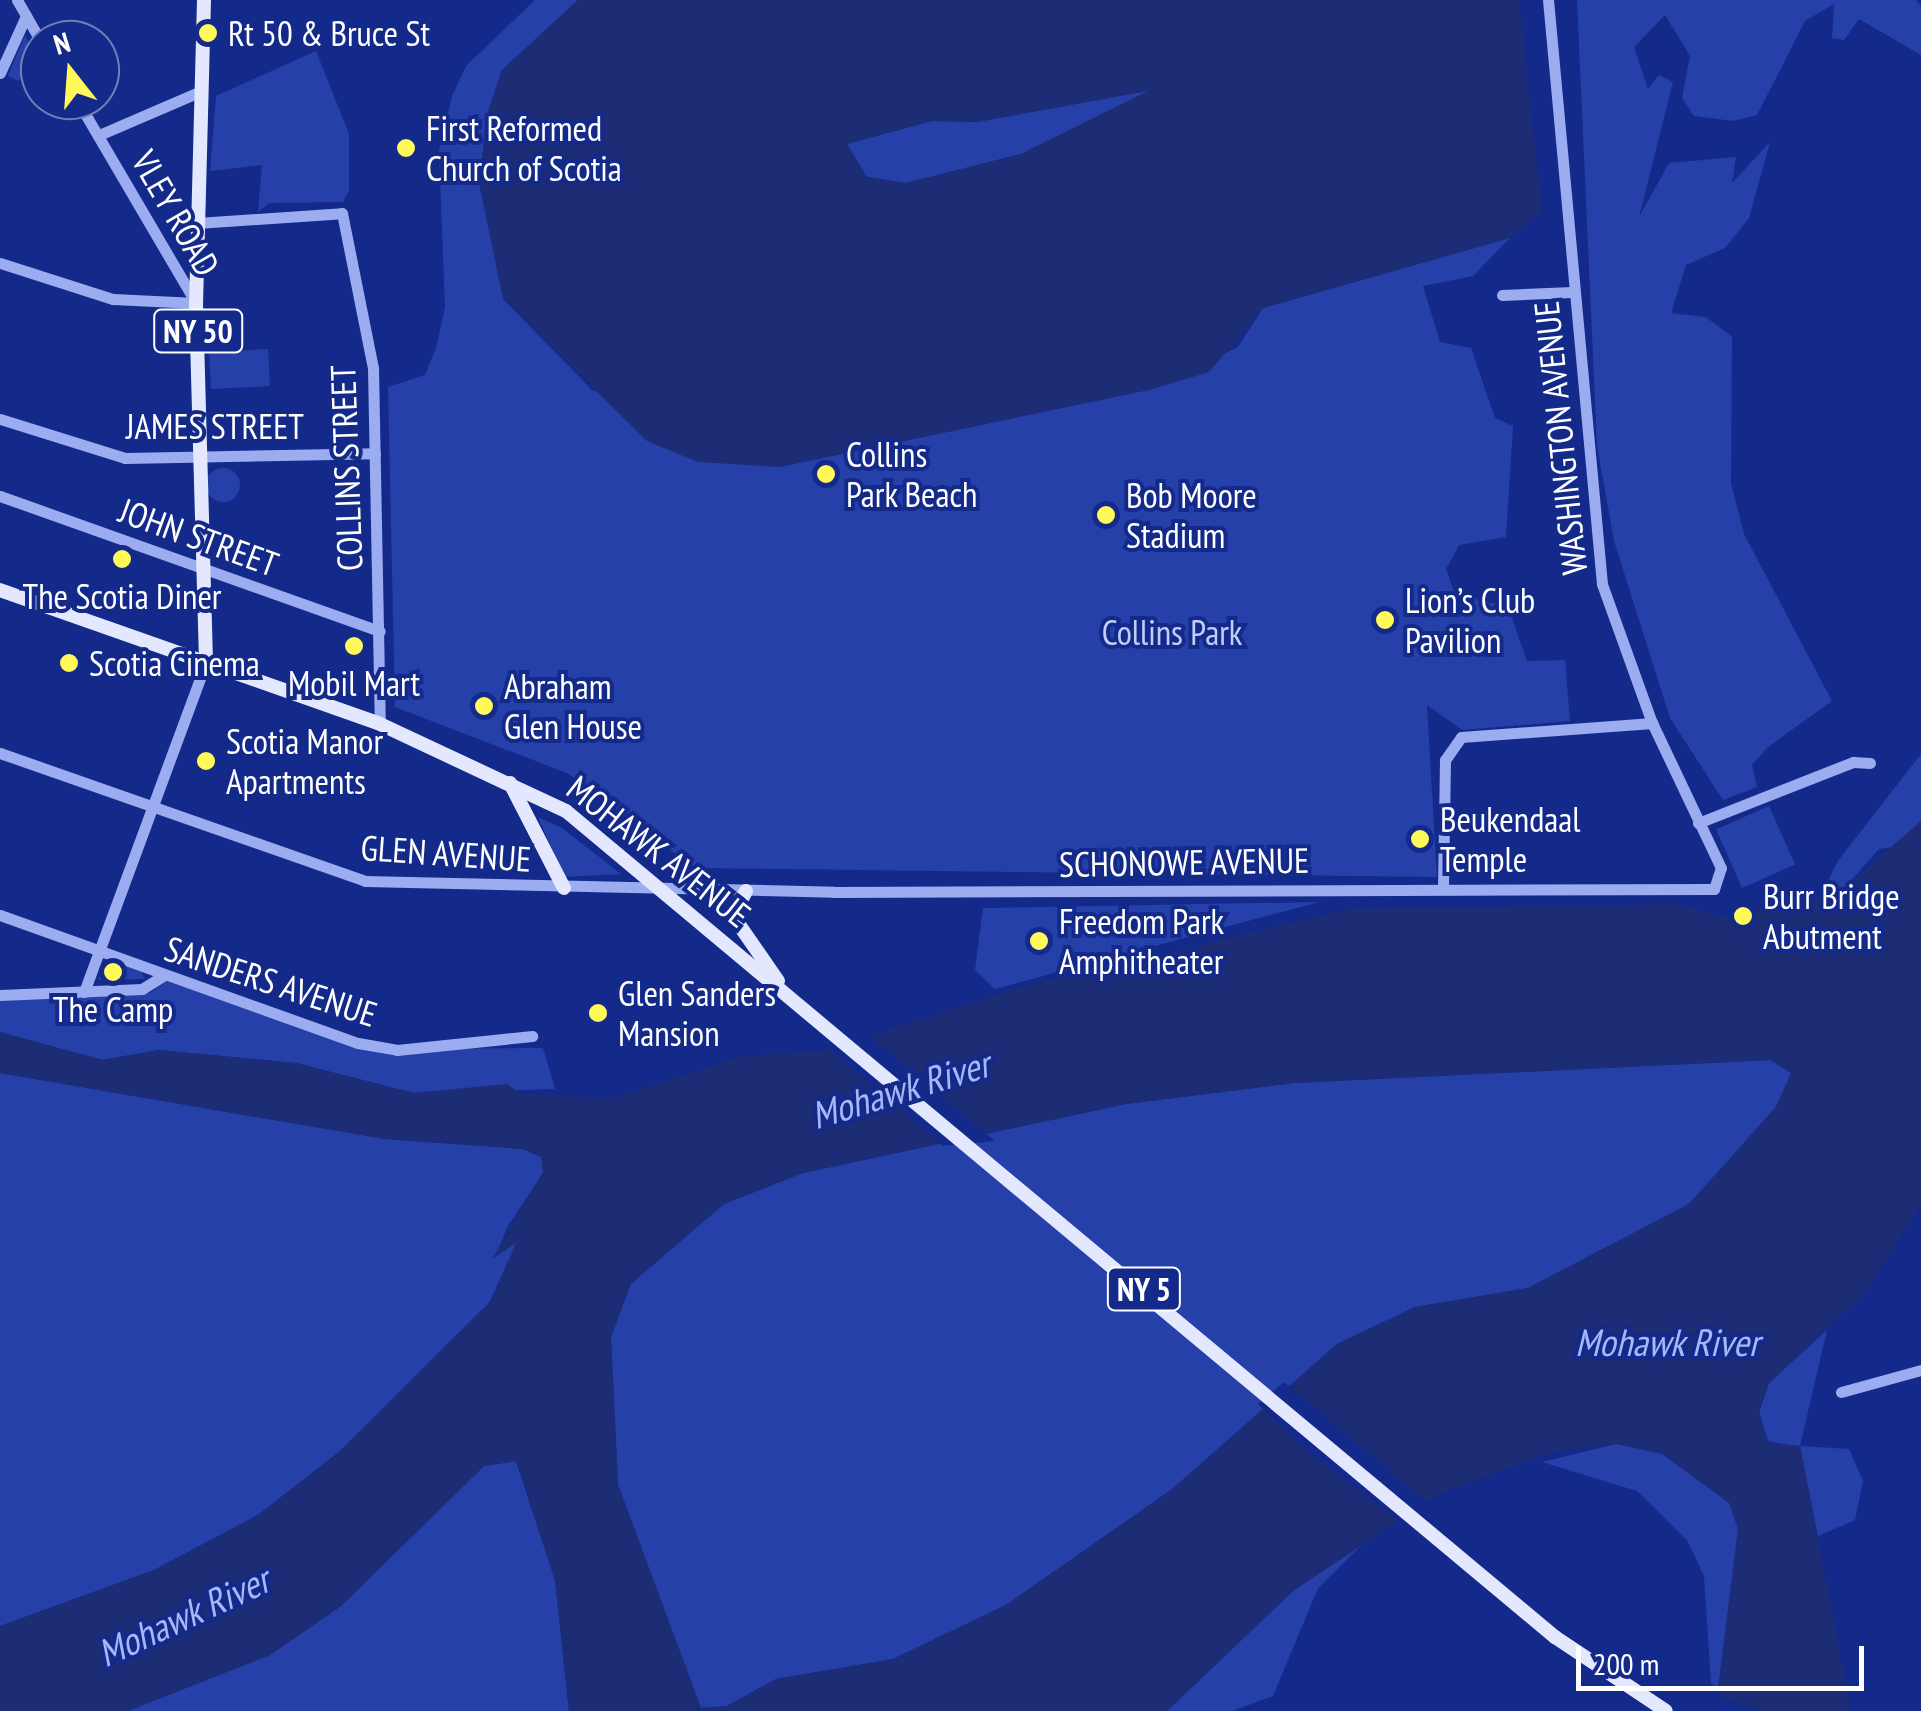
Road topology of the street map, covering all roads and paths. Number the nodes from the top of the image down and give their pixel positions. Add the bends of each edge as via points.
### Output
1 (17, 0) edge
2 (194, 0) edge
3 (1548, 0) edge
4 (204, 7) edge
5 (26, 16) junction
6 (28, 20) edge
7 (0, 72) edge
8 (201, 91) junction
9 (89, 120) edge
10 (99, 136) junction
11 (197, 224) junction
12 (0, 263) edge
13 (1572, 292) junction
14 (1502, 295) dead end
15 (196, 303) junction
16 (0, 419) edge
17 (375, 453) junction
18 (202, 457) junction
19 (0, 496) edge
20 (204, 568) junction
21 (0, 590) edge
22 (380, 631) junction
23 (206, 663) junction
24 (1652, 723) junction
25 (380, 724) junction
26 (0, 753) edge
27 (1870, 763) dead end
28 (506, 778) junction
29 (152, 808) junction
30 (1698, 824) junction
31 (564, 888) junction
32 (1443, 888) junction
33 (1700, 889) joint
34 (669, 890) junction
35 (746, 892) junction
36 (0, 915) edge
37 (100, 951) junction
38 (164, 976) junction
39 (780, 986) junction
40 (84, 992) junction
41 (0, 995) edge
42 (532, 1036) dead end
43 (1921, 1370) edge
44 (1841, 1392) dead end
45 (1666, 1711) edge

1 - 5 street
2 - 4 street
3 - 13 street, WASHINGTON AVENUE
4 - 8 main road, NY 50
5 - 6 street
5 - 7 street
8 - 10 street
8 - 11 main road, NY 50
9 - 10 street, VLEY ROAD
10 - 15 street, VLEY ROAD
11 - 15 main road, NY 50
11 - 17 street, COLLINS STREET via 342,213 373,368
12 - 15 street via 112,299
13 - 14 street
13 - 24 street, WASHINGTON AVENUE via 1602,584
15 - 18 main road, NY 50
16 - 18 street, JAMES STREET via 125,458
17 - 18 street, JAMES STREET
17 - 22 street, COLLINS STREET
18 - 20 main road, NY 50
19 - 20 street, JOHN STREET
20 - 22 street, JOHN STREET
20 - 23 main road, NY 50
21 - 23 main road, MOHAWK AVENUE / NY 5
22 - 25 street, COLLINS STREET
23 - 25 main road, MOHAWK AVENUE / NY 5
23 - 29 street
24 - 30 street, WASHINGTON AVENUE
24 - 32 street via 1484,732 1449,748
25 - 28 main road, MOHAWK AVENUE / NY 5
26 - 29 street, GLEN AVENUE
27 - 30 street via 1852,762
28 - 31 main road
28 - 34 main road, MOHAWK AVENUE / NY 5
29 - 31 street, GLEN AVENUE via 365,882
29 - 37 street
30 - 33 street, WASHINGTON AVENUE via 1722,878
31 - 34 street, GLEN AVENUE
32 - 33 street, SCHONOWE AVENUE
32 - 35 street, SCHONOWE AVENUE
34 - 35 street, SCHONOWE AVENUE
34 - 39 main road, MOHAWK AVENUE / NY 5
35 - 39 main road via 733,916
36 - 37 street, SANDERS AVENUE
37 - 38 street, SANDERS AVENUE
37 - 40 street
38 - 40 street via 142,988
38 - 42 street, SANDERS AVENUE via 397,1050
39 - 45 main road, MOHAWK AVENUE / NY 5 via 1555,1638
40 - 41 street
43 - 44 street

